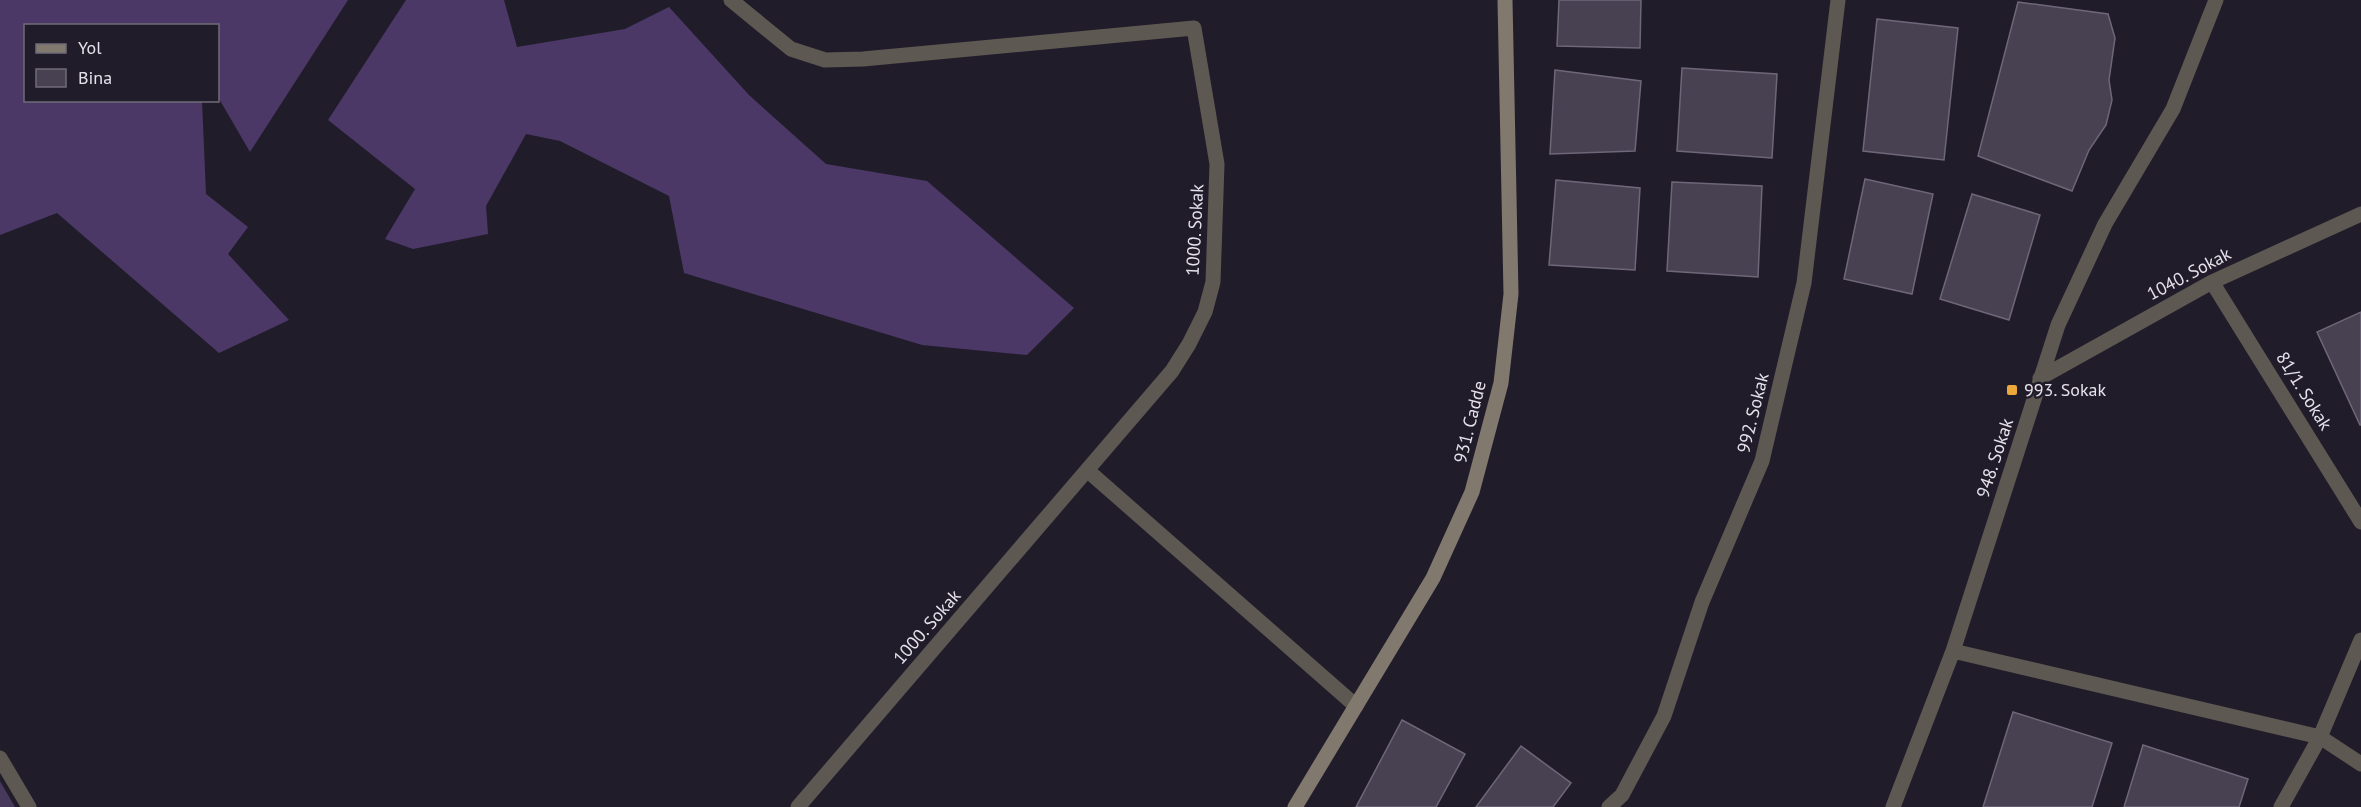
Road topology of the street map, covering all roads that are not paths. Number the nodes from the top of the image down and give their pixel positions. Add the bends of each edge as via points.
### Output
1 (731, 0) edge
2 (1505, 0) edge
3 (1838, 0) edge
4 (2216, 0) edge
5 (2361, 214) edge
6 (2212, 282) junction
7 (2040, 378) junction
8 (1087, 470) junction
9 (2361, 522) edge
10 (2361, 640) edge
11 (1953, 651) junction
12 (1356, 706) junction
13 (2320, 737) junction
14 (0, 758) edge
15 (2361, 764) edge
16 (29, 807) edge
17 (798, 807) edge
18 (1295, 807) edge
19 (1610, 807) edge
20 (1893, 807) edge
21 (2281, 807) edge

1 - 8 street, 1000. Sokak via 791,49 825,60 1194,28 1217,164 1213,282 1205,312 1172,371
2 - 12 main road, 931. Cadde via 1511,294 1501,383 1467,503 1433,578
3 - 19 street, 992. Sokak via 1804,283 1762,461 1702,602 1664,716 1622,795
4 - 7 street, 948. Sokak via 2173,109 2105,224 2058,325
5 - 6 street, 1040. Sokak
6 - 7 street, 1040. Sokak
6 - 9 street, 81/1. Sokak
7 - 11 street, 948. Sokak
8 - 12 street
8 - 17 street, 1000. Sokak
10 - 13 street
11 - 13 street
11 - 20 street, 948. Sokak
12 - 18 main road, 931. Cadde
13 - 15 street
13 - 21 street
14 - 16 street

